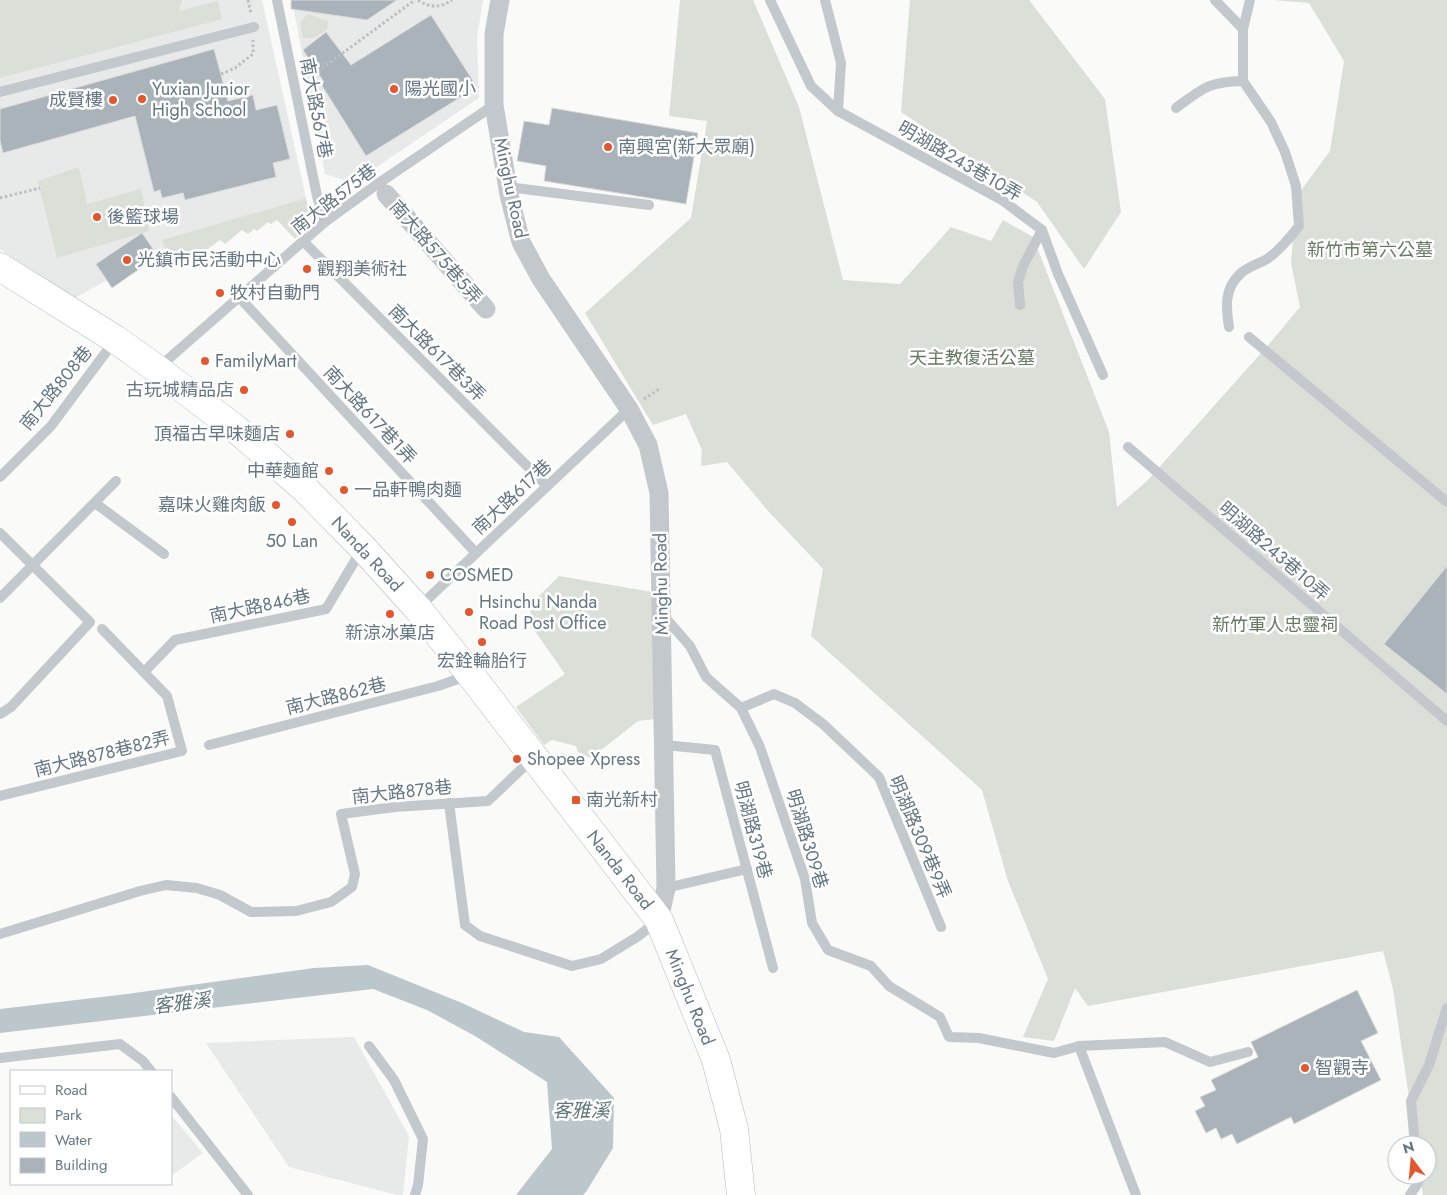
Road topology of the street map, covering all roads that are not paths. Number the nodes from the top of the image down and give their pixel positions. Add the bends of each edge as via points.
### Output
1 (277, 0) edge
2 (500, 0) edge
3 (770, 0) edge
4 (825, 0) edge
5 (1215, 0) edge
6 (1250, 0) edge
7 (254, 27) dead end
8 (1243, 29) junction
9 (1243, 81) junction
10 (0, 92) edge
11 (494, 105) junction
12 (1176, 108) dead end
13 (838, 111) junction
14 (508, 187) junction
15 (386, 194) dead end
16 (649, 206) dead end
17 (325, 222) junction
18 (1042, 230) junction
19 (304, 242) junction
20 (0, 266) edge
21 (240, 298) junction
22 (1020, 305) dead end
23 (486, 309) dead end
24 (1229, 327) dead end
25 (1249, 337) dead end
26 (115, 340) junction
27 (157, 369) junction
28 (1103, 375) dead end
29 (629, 409) junction
30 (1128, 447) dead end
31 (0, 477) edge
32 (116, 481) dead end
33 (547, 486) junction
34 (1447, 502) edge
35 (95, 503) junction
36 (0, 533) edge
37 (363, 548) junction
38 (476, 553) junction
39 (164, 554) dead end
40 (32, 565) junction
41 (0, 598) edge
42 (418, 609) junction
43 (662, 615) junction
44 (102, 629) dead end
45 (144, 672) junction
46 (470, 674) junction
47 (742, 708) junction
48 (0, 714) edge
49 (1446, 719) edge
50 (209, 745) dead end
51 (665, 746) junction
52 (533, 758) junction
53 (0, 796) edge
54 (449, 803) junction
55 (747, 870) junction
56 (666, 888) junction
57 (659, 920) junction
58 (941, 927) dead end
59 (0, 934) edge
60 (773, 968) dead end
61 (1447, 1008) edge
62 (369, 1046) dead end
63 (1079, 1046) junction
64 (1248, 1052) dead end
65 (0, 1058) edge
66 (150, 1070) edge
67 (172, 1098) edge
68 (1414, 1135) edge
69 (248, 1195) edge
70 (415, 1195) edge
71 (741, 1195) edge
72 (1136, 1195) edge

1 - 17 lane, 南大路567巷
2 - 11 street, Minghu Road via 494,34
3 - 13 lane, 明湖路243巷10弄 via 811,86
4 - 13 lane via 841,63
5 - 8 lane
6 - 8 lane
7 - 10 lane
8 - 9 lane
9 - 12 lane via 1220,82 1203,88
9 - 24 lane via 1271,122 1285,152 1296,186 1299,226 1285,245 1266,260 1240,273 1228,291
11 - 14 street, Minghu Road
11 - 17 lane, 南大路575巷
13 - 18 lane, 明湖路243巷10弄 via 1002,200
14 - 16 lane
14 - 29 street, Minghu Road via 521,242 541,279
15 - 23 street, 南大路575巷5弄
17 - 19 lane, 南大路575巷
18 - 22 lane via 1018,282
18 - 28 lane
19 - 21 lane, 南大路575巷
19 - 33 lane, 南大路617巷3弄
20 - 26 main road, Nanda Road
21 - 27 lane, 南大路575巷
21 - 38 lane, 南大路617巷1弄
25 - 34 lane
26 - 27 main road, Nanda Road
26 - 31 lane, 南大路808巷 via 51,426
27 - 37 main road, Nanda Road via 236,429 305,489
29 - 33 lane, 南大路617巷
29 - 43 street, Minghu Road via 648,445 659,494
30 - 49 lane, 明湖路243巷10弄
32 - 35 lane
33 - 38 lane, 南大路617巷
35 - 39 lane
35 - 40 lane
36 - 40 lane
37 - 42 main road, Nanda Road
37 - 45 lane, 南大路846巷 via 326,609 175,640
38 - 42 lane, 南大路617巷
40 - 41 lane
40 - 48 lane via 90,622 11,707
42 - 46 main road, Nanda Road
43 - 47 lane, 明湖路309巷 via 690,646 706,677
43 - 51 street, Minghu Road
44 - 45 lane, 南大路878巷82弄
45 - 53 lane, 南大路878巷82弄 via 167,696 182,751
46 - 50 lane, 南大路862巷 via 438,686
46 - 52 main road, Nanda Road
47 - 58 lane, 明湖路309巷9弄 via 774,694 795,703 823,724 879,777
47 - 63 lane, 明湖路309巷 via 760,747 805,879 812,924 828,950 871,966 889,986 940,1017 949,1038 979,1038 1054,1053
51 - 55 lane, 明湖路319巷 via 716,750
51 - 56 street, Minghu Road
52 - 54 lane, 南大路878巷 via 488,801
52 - 57 main road, Nanda Road
54 - 57 lane via 465,925 480,936 572,966 601,959
54 - 59 lane, 南大路878巷 via 341,814 355,874 352,886 331,902 296,911 252,912 220,895 197,888 166,885
55 - 56 lane
55 - 60 lane, 明湖路319巷
56 - 57 street, Minghu Road
57 - 71 main road, Minghu Road via 716,1060 734,1129
61 - 68 lane via 1429,1065 1411,1101
62 - 70 lane via 394,1080 423,1139
63 - 64 lane via 1165,1042 1210,1062
63 - 72 lane
65 - 66 lane via 120,1044
67 - 69 lane

